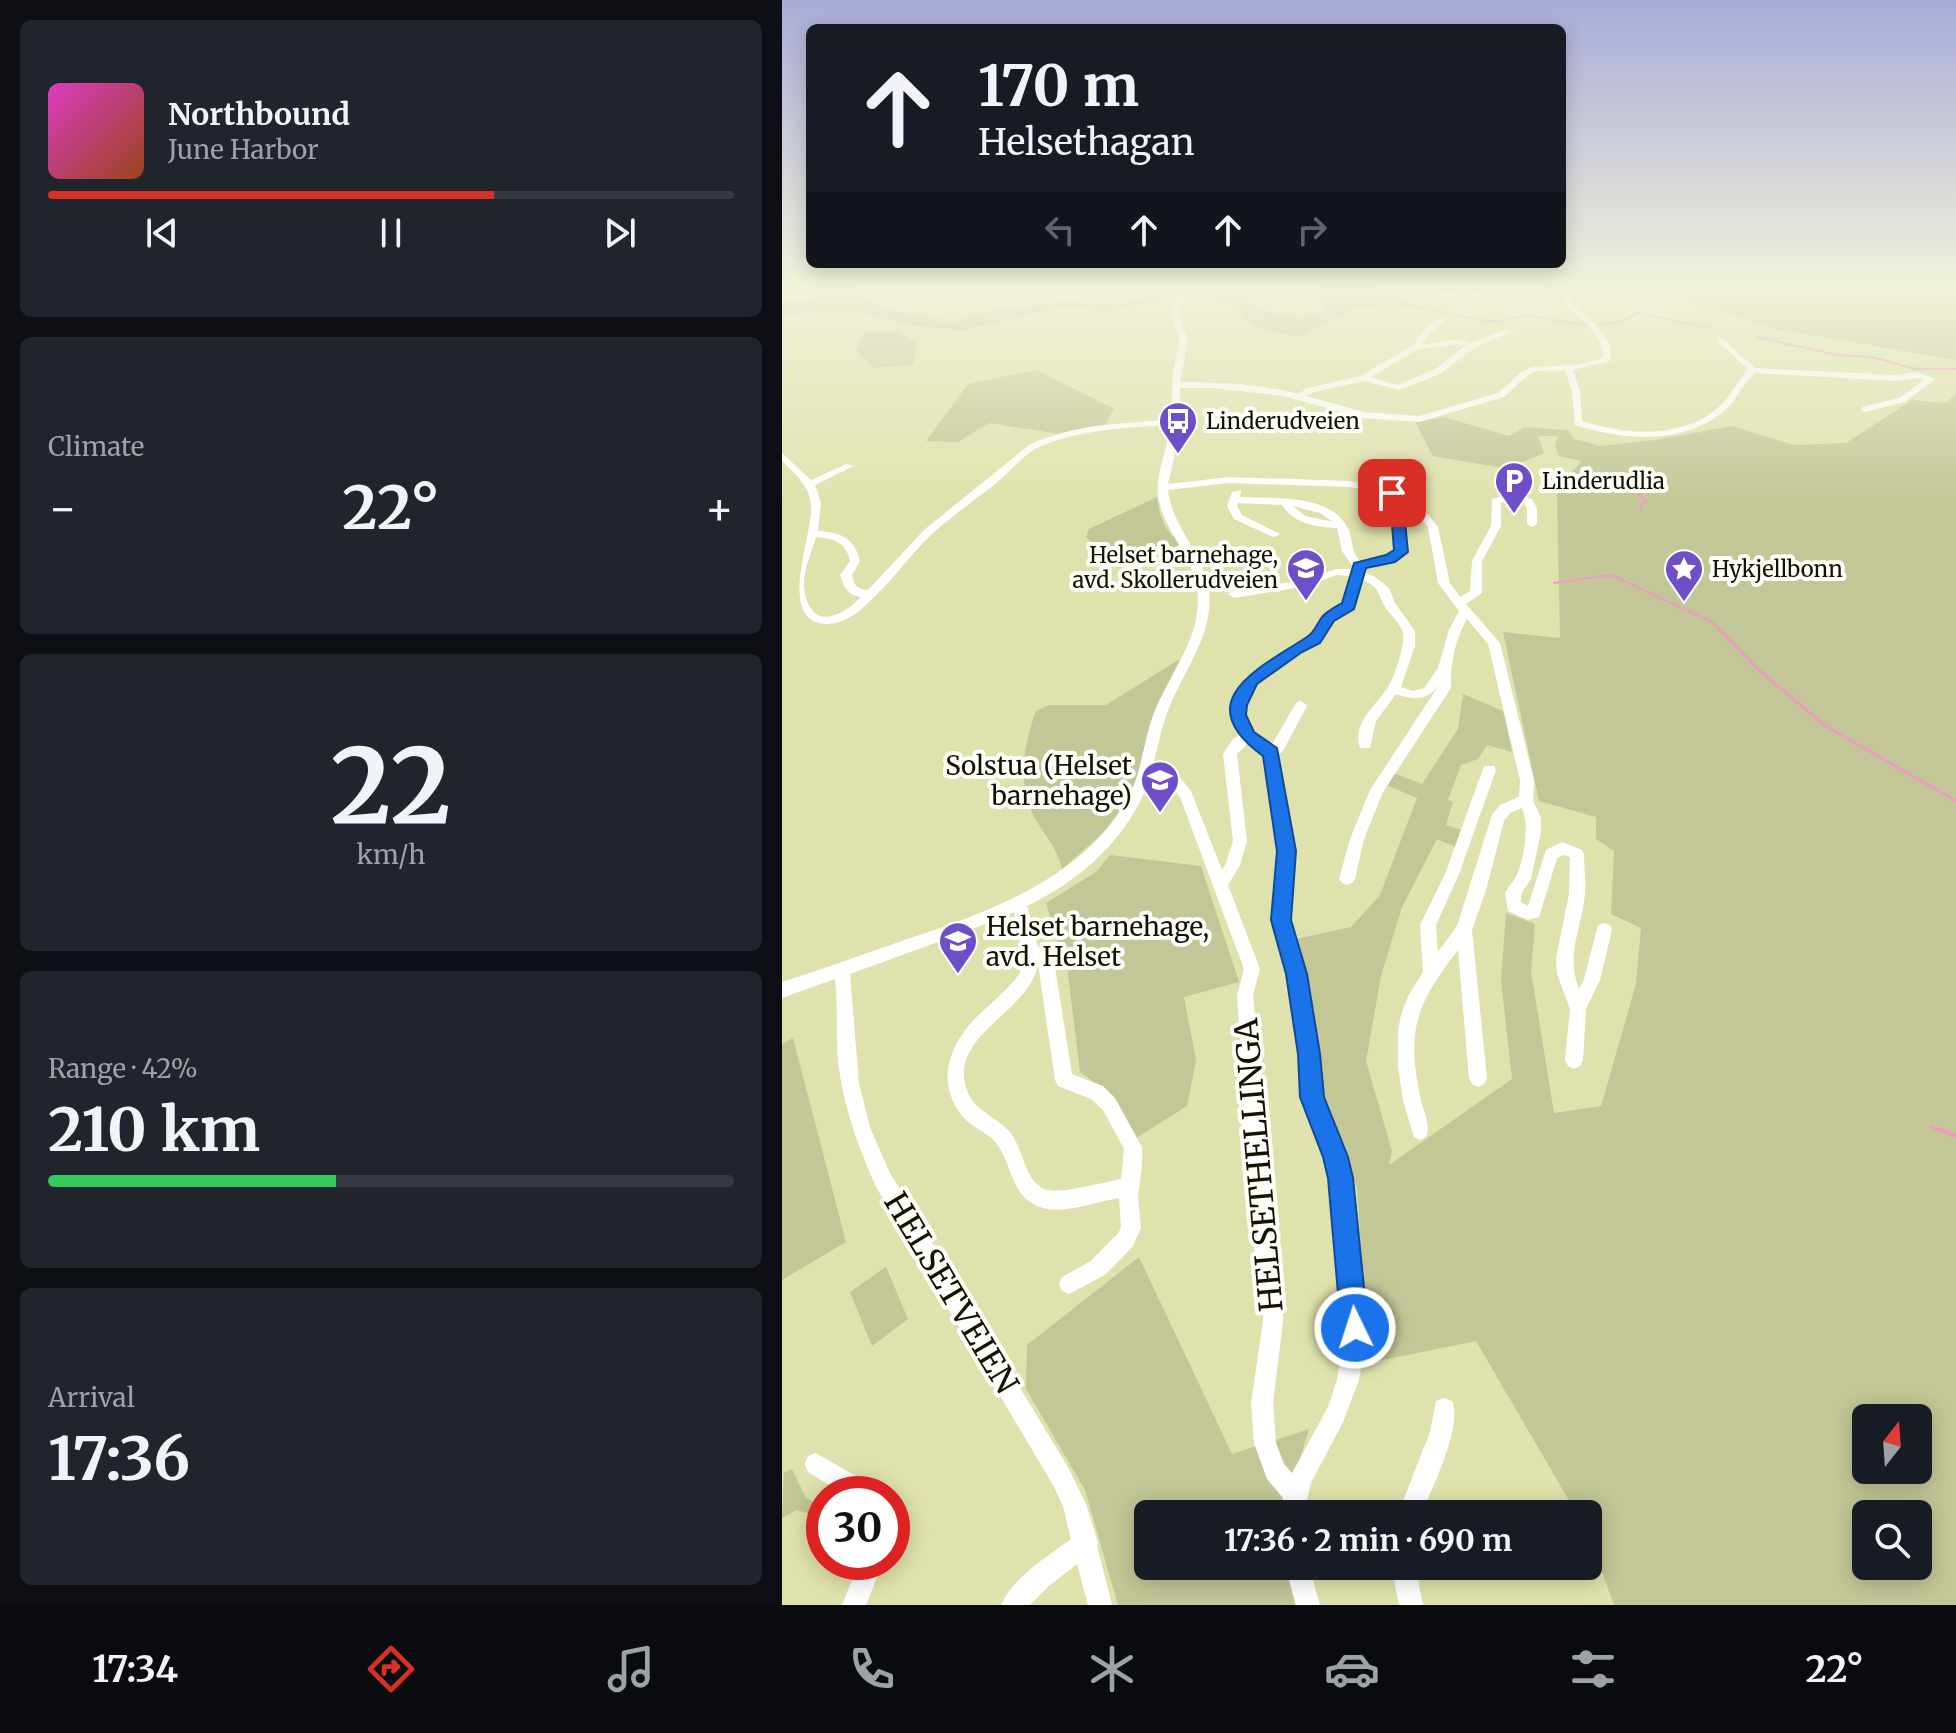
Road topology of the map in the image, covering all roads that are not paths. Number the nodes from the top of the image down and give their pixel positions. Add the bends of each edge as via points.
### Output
1 (1181, 359) edge
2 (1396, 359) edge
3 (1454, 359) edge
4 (1604, 359) edge
5 (1742, 359) edge
6 (1568, 368) junction
7 (1753, 370) junction
8 (1364, 378) junction
9 (1176, 385) junction
10 (1301, 396) junction
11 (1865, 409) dead end
12 (1175, 422) junction
13 (782, 456) edge
14 (849, 466) dead end
15 (1240, 480) junction
16 (810, 484) junction
17 (1162, 488) junction
18 (1385, 490) junction
19 (1234, 500) junction
20 (1532, 524) dead end
21 (814, 534) junction
22 (1275, 534) dead end
23 (1357, 569) junction
24 (868, 594) junction
25 (1234, 594) dead end
26 (1462, 607) junction
27 (1444, 669) junction
28 (1394, 689) junction
29 (1301, 706) dead end
30 (1248, 736) junction
31 (1365, 745) dead end
32 (1271, 753) junction
33 (1147, 768) junction
34 (1489, 770) dead end
35 (1526, 800) junction
36 (1347, 879) dead end
37 (1221, 883) junction
38 (1019, 903) junction
39 (1464, 930) junction
40 (1604, 930) dead end
41 (1029, 954) junction
42 (841, 970) junction
43 (1431, 976) junction
44 (782, 990) edge
45 (1578, 1009) junction
46 (1574, 1060) dead end
47 (1478, 1078) dead end
48 (1420, 1131) dead end
49 (1129, 1187) junction
50 (1069, 1284) dead end
51 (1444, 1409) dead end
52 (816, 1464) dead end
53 (836, 1476) edge
54 (1294, 1493) junction
55 (1293, 1500) edge
56 (1415, 1500) edge
57 (1086, 1543) junction
58 (864, 1580) edge
59 (1301, 1580) edge
60 (1406, 1580) edge
61 (854, 1605) edge
62 (1013, 1605) edge
63 (1100, 1605) edge
64 (1308, 1605) edge
65 (1411, 1605) edge

1 - 9 street
2 - 8 street
3 - 8 street via 1397,388
4 - 6 street
5 - 7 street
6 - 7 street via 1578,423 1655,433 1704,424 1736,395 1740,380
6 - 10 street via 1534,369 1501,395 1419,419 1364,415
7 - 11 street via 1931,379 1902,400
8 - 10 street
9 - 10 street
9 - 12 street
12 - 17 street
12 - 24 street via 1094,430 1033,447 922,537
13 - 16 street
14 - 16 street
15 - 17 street
15 - 18 street
15 - 19 street
16 - 21 street
17 - 33 street via 1205,597 1203,619 1159,717
18 - 23 street via 1398,512 1401,552
18 - 26 street via 1404,497 1427,516 1444,583
19 - 22 street via 1238,517
19 - 23 street via 1286,503 1307,520 1340,525 1347,555
20 - 26 street via 1532,508 1525,499 1496,501 1496,526 1477,561 1476,593
21 - 24 street via 843,538 854,549 855,561 846,575 849,587
21 - 24 street via 796,570 804,608 814,618 839,619
23 - 25 street
23 - 28 street via 1380,584 1409,631
23 - 30 street via 1349,606 1329,618 1315,639 1251,680 1237,715
26 - 27 street
26 - 35 street via 1499,655 1527,780
27 - 28 street via 1428,691 1413,695
27 - 36 street via 1445,688 1371,804
28 - 31 street via 1370,718
29 - 32 street
30 - 32 street
30 - 37 street via 1230,754 1240,841
32 - 54 street, HELSETHELLINGA via 1287,851 1281,920 1292,956 1312,1097 1340,1178 1355,1328 1341,1403
33 - 37 street, HELSETHELLINGA via 1169,774 1182,787
33 - 38 street via 1114,831 1068,875
34 - 43 street via 1428,925
35 - 39 street via 1497,819
35 - 45 street via 1534,832 1523,879 1511,901 1517,910 1534,912 1551,854 1562,848 1577,854 1577,894 1564,958
37 - 54 street, HELSETHELLINGA via 1252,969 1245,995 1248,1102 1273,1299 1262,1403 1265,1443 1275,1471
38 - 41 street
38 - 42 street
39 - 43 street
39 - 47 street
40 - 45 street via 1592,980
41 - 49 street via 1045,955 1064,1080 1097,1092 1133,1147
41 - 49 street via 1023,983 988,1015 956,1065 962,1099 969,1114 1005,1139 1031,1195 1053,1201
42 - 44 street
42 - 57 street, HELSETVEIEN via 846,1069 866,1146 1061,1477
43 - 48 street via 1413,1003 1407,1047
45 - 46 street
49 - 50 street via 1131,1228 1126,1239 1098,1268
51 - 56 street via 1441,1432
52 - 53 street
54 - 55 street, HELSETHELLINGA
57 - 62 street
57 - 63 street, HELSETVEIEN
58 - 61 street
59 - 64 street
60 - 65 street

